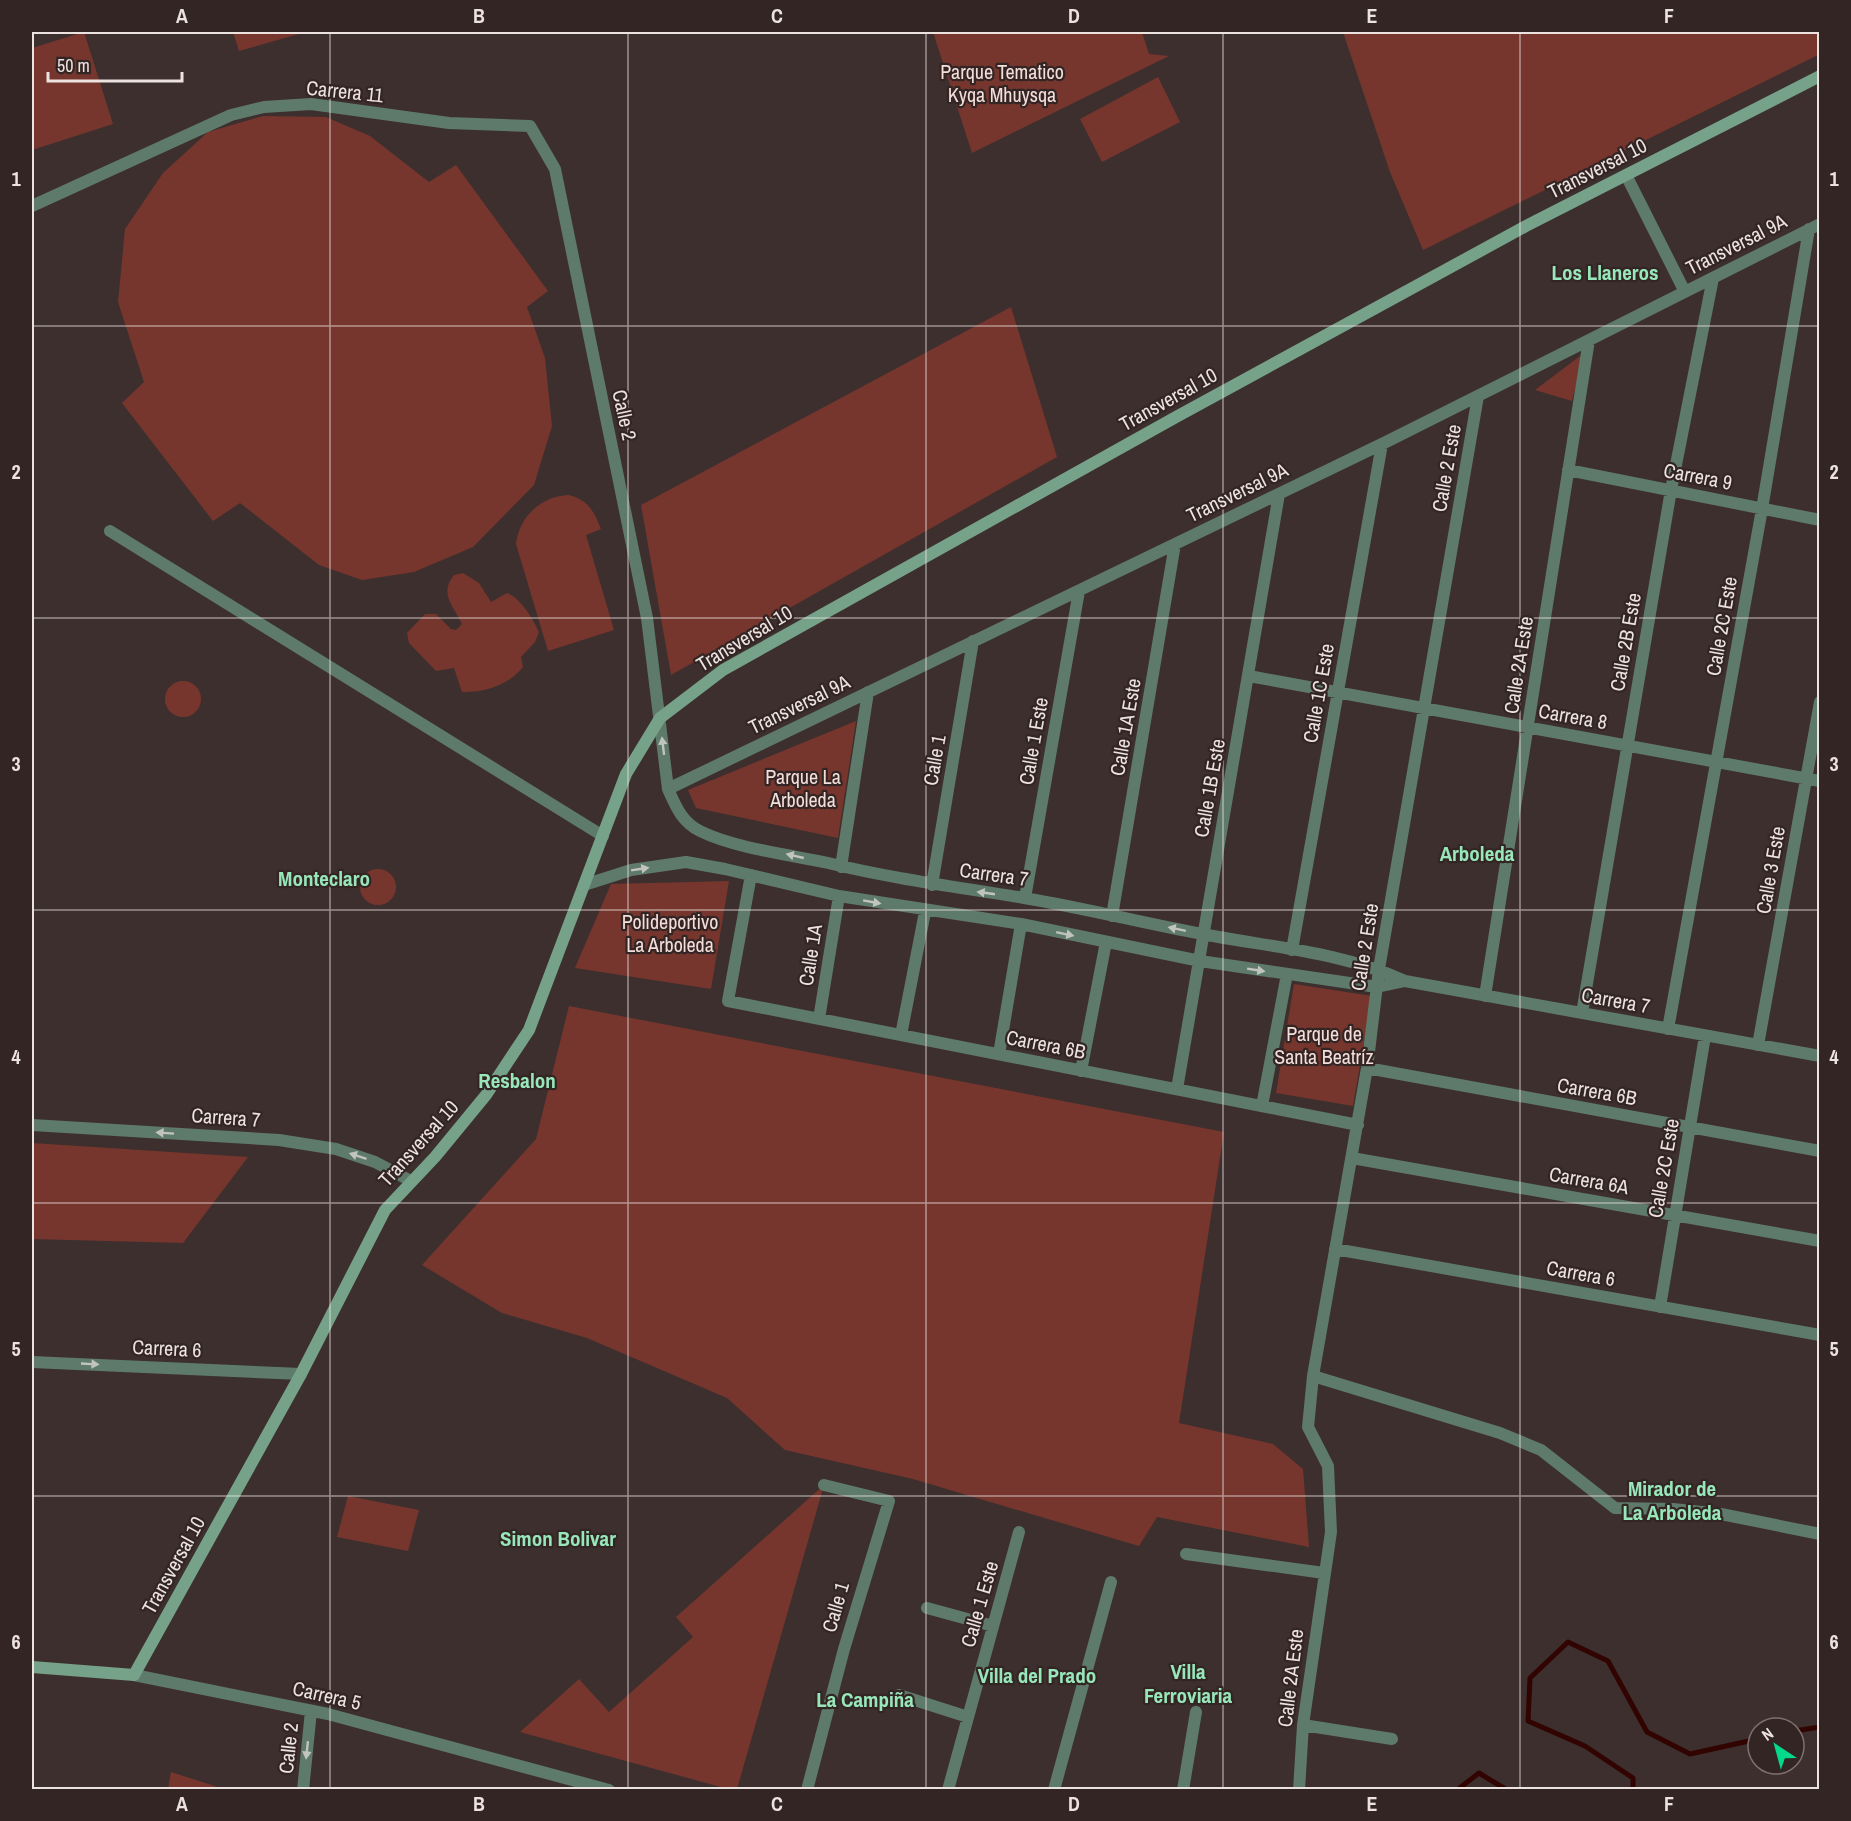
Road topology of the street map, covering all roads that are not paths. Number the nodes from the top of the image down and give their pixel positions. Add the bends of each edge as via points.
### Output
1 (1820, 76) edge
2 (530, 126) joint
3 (1626, 175) junction
4 (32, 206) edge
5 (1814, 227) edge
6 (1713, 278) junction
7 (1685, 292) junction
8 (1588, 340) junction
9 (1478, 396) junction
10 (1382, 444) junction
11 (1568, 470) junction
12 (1671, 490) junction
13 (1279, 494) junction
14 (1762, 509) junction
15 (1820, 520) edge
16 (110, 531) dead end
17 (1175, 544) junction
18 (1078, 591) junction
19 (974, 641) junction
20 (1249, 676) junction
21 (868, 692) junction
22 (1337, 693) junction
23 (1820, 702) edge
24 (1424, 708) junction
25 (660, 718) junction
26 (1527, 727) junction
27 (1627, 746) junction
28 (1717, 762) junction
29 (1806, 778) junction
30 (1820, 781) edge
31 (668, 789) junction
32 (603, 836) junction
33 (841, 867) junction
34 (751, 875) junction
35 (584, 885) junction
36 (932, 885) junction
37 (839, 896) junction
38 (1024, 898) junction
39 (925, 912) junction
40 (1112, 916) junction
41 (1021, 924) junction
42 (1203, 934) junction
43 (1106, 942) junction
44 (1292, 950) junction
45 (1200, 961) junction
46 (1379, 969) junction
47 (1287, 974) junction
48 (1405, 981) junction
49 (1377, 987) junction
50 (1485, 996) junction
51 (1582, 1013) junction
52 (819, 1019) junction
53 (1668, 1029) junction
54 (901, 1035) junction
55 (1705, 1036) junction
56 (1758, 1045) junction
57 (999, 1054) junction
58 (1820, 1056) edge
59 (1367, 1068) junction
60 (1081, 1071) junction
61 (1178, 1089) junction
62 (1262, 1106) junction
63 (32, 1125) edge
64 (1358, 1125) junction
65 (1689, 1127) junction
66 (1820, 1151) edge
67 (1352, 1158) junction
68 (411, 1181) junction
69 (1675, 1215) junction
70 (1820, 1241) edge
71 (1335, 1249) junction
72 (1660, 1307) junction
73 (1820, 1335) edge
74 (32, 1362) edge
75 (301, 1374) junction
76 (1313, 1376) junction
77 (824, 1485) dead end
78 (1019, 1532) dead end
79 (1820, 1534) edge
80 (1186, 1554) dead end
81 (1324, 1573) junction
82 (1111, 1582) dead end
83 (927, 1608) dead end
84 (993, 1626) junction
85 (32, 1667) edge
86 (134, 1675) junction
87 (899, 1695) dead end
88 (311, 1711) junction
89 (1196, 1712) dead end
90 (968, 1717) junction
91 (1303, 1725) junction
92 (1392, 1740) dead end
93 (303, 1790) edge
94 (609, 1790) edge
95 (807, 1790) edge
96 (948, 1790) edge
97 (1054, 1790) edge
98 (1183, 1790) edge
99 (1299, 1790) edge

1 - 3 main road, Transversal 10
2 - 4 street, Carrera 11 via 450,123 311,104 264,107 231,115
2 - 25 street, Calle 2 via 555,169 647,618
3 - 7 street
3 - 25 main road, Transversal 10 via 1176,417 723,670
5 - 6 street, Transversal 9A
5 - 14 street, Calle 2C Este
6 - 7 street, Transversal 9A
6 - 12 street, Calle 2B Este
7 - 8 street, Transversal 9A
8 - 9 street, Transversal 9A
8 - 11 street, Calle 2A Este
9 - 10 street, Transversal 9A
9 - 24 street, Calle 2 Este
10 - 13 street, Transversal 9A
10 - 22 street, Calle 1C Este
11 - 12 street, Carrera 9
11 - 26 street, Calle 2A Este
12 - 14 street, Carrera 9
12 - 27 street, Calle 2B Este
13 - 17 street, Transversal 9A
13 - 20 street, Calle 1B Este
14 - 15 street, Carrera 9
14 - 28 street, Calle 2C Este
16 - 32 street
17 - 18 street, Transversal 9A
17 - 40 street, Calle 1A Este
18 - 19 street, Transversal 9A
18 - 38 street, Calle 1 Este
19 - 21 street, Transversal 9A
19 - 36 street, Calle 1
20 - 22 street, Carrera 8
20 - 42 street, Calle 1B Este
21 - 31 street, Transversal 9A
21 - 33 street
22 - 24 street, Carrera 8
22 - 44 street, Calle 1C Este
23 - 29 street, Calle 3 Este
24 - 26 street, Carrera 8
24 - 46 street, Calle 2 Este
31 -> 25 street, Carrera 7
25 - 32 main road, Transversal 10 via 626,774
26 - 27 street, Carrera 8
26 - 50 street, Calle 2A Este
27 - 28 street, Carrera 8
27 - 51 street, Calle 2B Este
28 - 29 street, Carrera 8
28 - 53 street, Calle 2C Este
29 - 30 street, Carrera 8
29 - 56 street, Calle 3 Este
33 -> 31 street, Carrera 7 via 717,838 699,830 676,809
32 - 35 main road, Transversal 10
33 - 36 street, Carrera 7
35 -> 34 street, Carrera 7 via 631,870 686,862
34 - 37 street, Carrera 7
34 - 52 street, Carrera 6B via 728,1001
35 - 68 main road, Transversal 10 via 529,1030 486,1095
38 -> 36 street, Carrera 7
37 -> 39 street, Carrera 7
37 - 52 street, Calle 1A
38 - 40 street, Carrera 7
39 - 41 street, Carrera 7
39 - 54 street
42 -> 40 street, Carrera 7
41 -> 43 street, Carrera 7
41 - 57 street
42 - 44 street, Carrera 7
42 - 45 street, Calle 1B Este
43 - 45 street, Carrera 7
43 - 60 street
44 - 46 street, Carrera 7
45 -> 47 street, Carrera 7
45 - 61 street, Calle 1B Este
46 - 48 street, Carrera 7
46 - 49 street, Calle 2 Este
47 - 49 street, Carrera 7
47 - 62 street
48 - 49 street, Carrera 7
48 - 50 street, Carrera 7
49 - 59 street, Calle 2 Este
50 - 51 street, Carrera 7
51 - 53 street, Carrera 7
52 - 54 street, Carrera 6B
53 - 55 street, Carrera 7
54 - 57 street, Carrera 6B
55 - 56 street, Carrera 7
55 - 65 street, Calle 2C Este
56 - 58 street, Carrera 7
57 - 60 street, Carrera 6B
59 - 64 street, Calle 2 Este
59 - 65 street, Carrera 6B
60 - 61 street, Carrera 6B
61 - 62 street, Carrera 6B
62 - 64 street, Carrera 6B
68 -> 63 street, Carrera 7 via 375,1162 336,1149 279,1140
64 - 67 street, Calle 2 Este
65 - 66 street, Carrera 6B
65 - 69 street, Calle 2C Este
67 - 69 street, Carrera 6A
67 - 71 street, Calle 2 Este
68 - 75 main road, Transversal 10 via 385,1210
69 - 70 street, Carrera 6A
69 - 72 street, Calle 2C Este
71 - 72 street, Carrera 6
71 - 76 street, Calle 2 Este
72 - 73 street, Carrera 6
74 -> 75 street, Carrera 6
75 - 86 main road, Transversal 10
76 - 79 street via 1500,1433 1541,1450 1615,1508 1721,1514
76 - 81 street, Calle 2 Este via 1308,1427 1328,1466 1331,1532
77 - 95 street, Calle 1 via 889,1501
78 - 84 street, Calle 1 Este
80 - 81 street
81 - 91 street, Calle 2A Este
82 - 97 street
83 - 84 street
84 - 90 street, Calle 1 Este
85 - 86 main road, Carrera 5
86 - 88 street, Carrera 5
87 - 90 street
88 -> 93 street, Calle 2
88 - 94 street, Carrera 5
89 - 98 street
90 - 96 street, Calle 1 Este
91 - 92 street
91 - 99 street, Calle 2A Este

